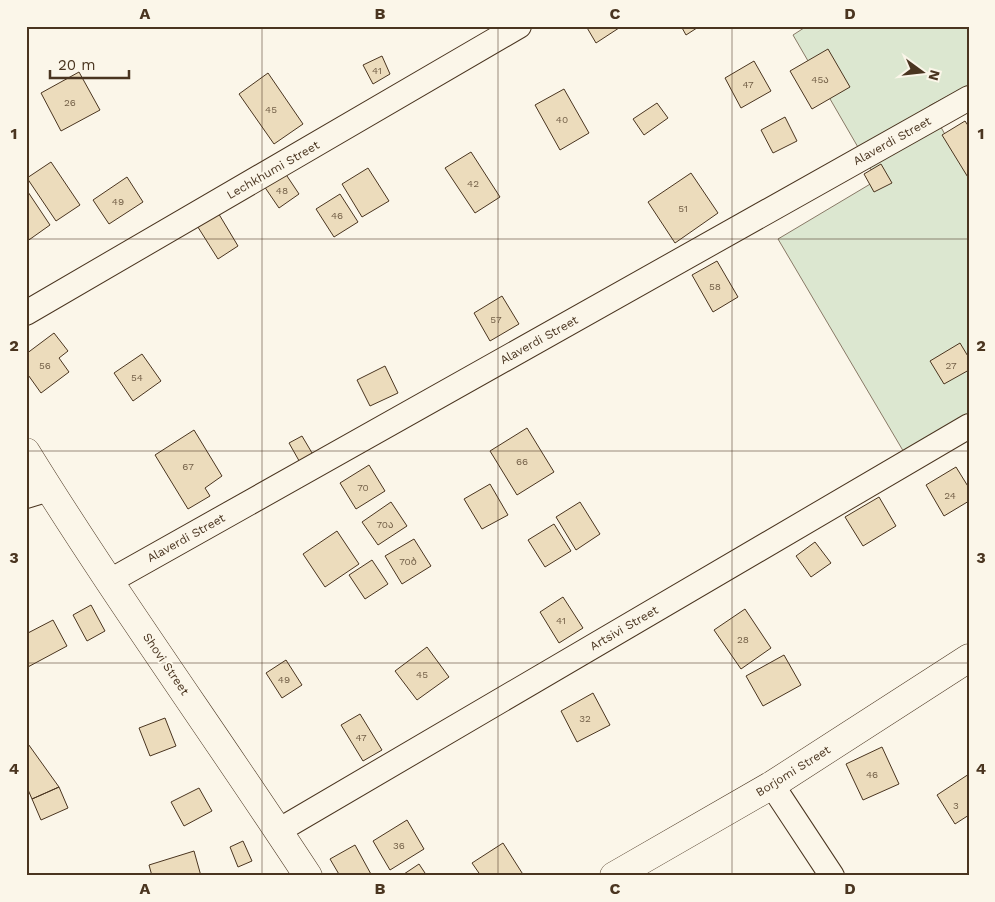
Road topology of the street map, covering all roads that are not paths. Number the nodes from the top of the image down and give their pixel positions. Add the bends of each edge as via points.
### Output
1 (519, 26) edge
2 (969, 98) edge
3 (26, 313) edge
4 (969, 426) edge
5 (26, 452) edge
6 (38, 492) edge
7 (110, 581) junction
8 (969, 658) edge
9 (772, 785) junction
10 (278, 831) junction
11 (308, 876) edge
12 (614, 876) edge
13 (832, 876) edge

1 - 3 street, Lechkhumi Street
2 - 7 street, Alaverdi Street
4 - 10 street, Artsivi Street
5 - 6 street, Shovi Street
6 - 7 street, Shovi Street
7 - 10 street, Shovi Street
8 - 9 street, Borjomi Street
9 - 12 street, Borjomi Street
9 - 13 street
10 - 11 street, Shovi Street

